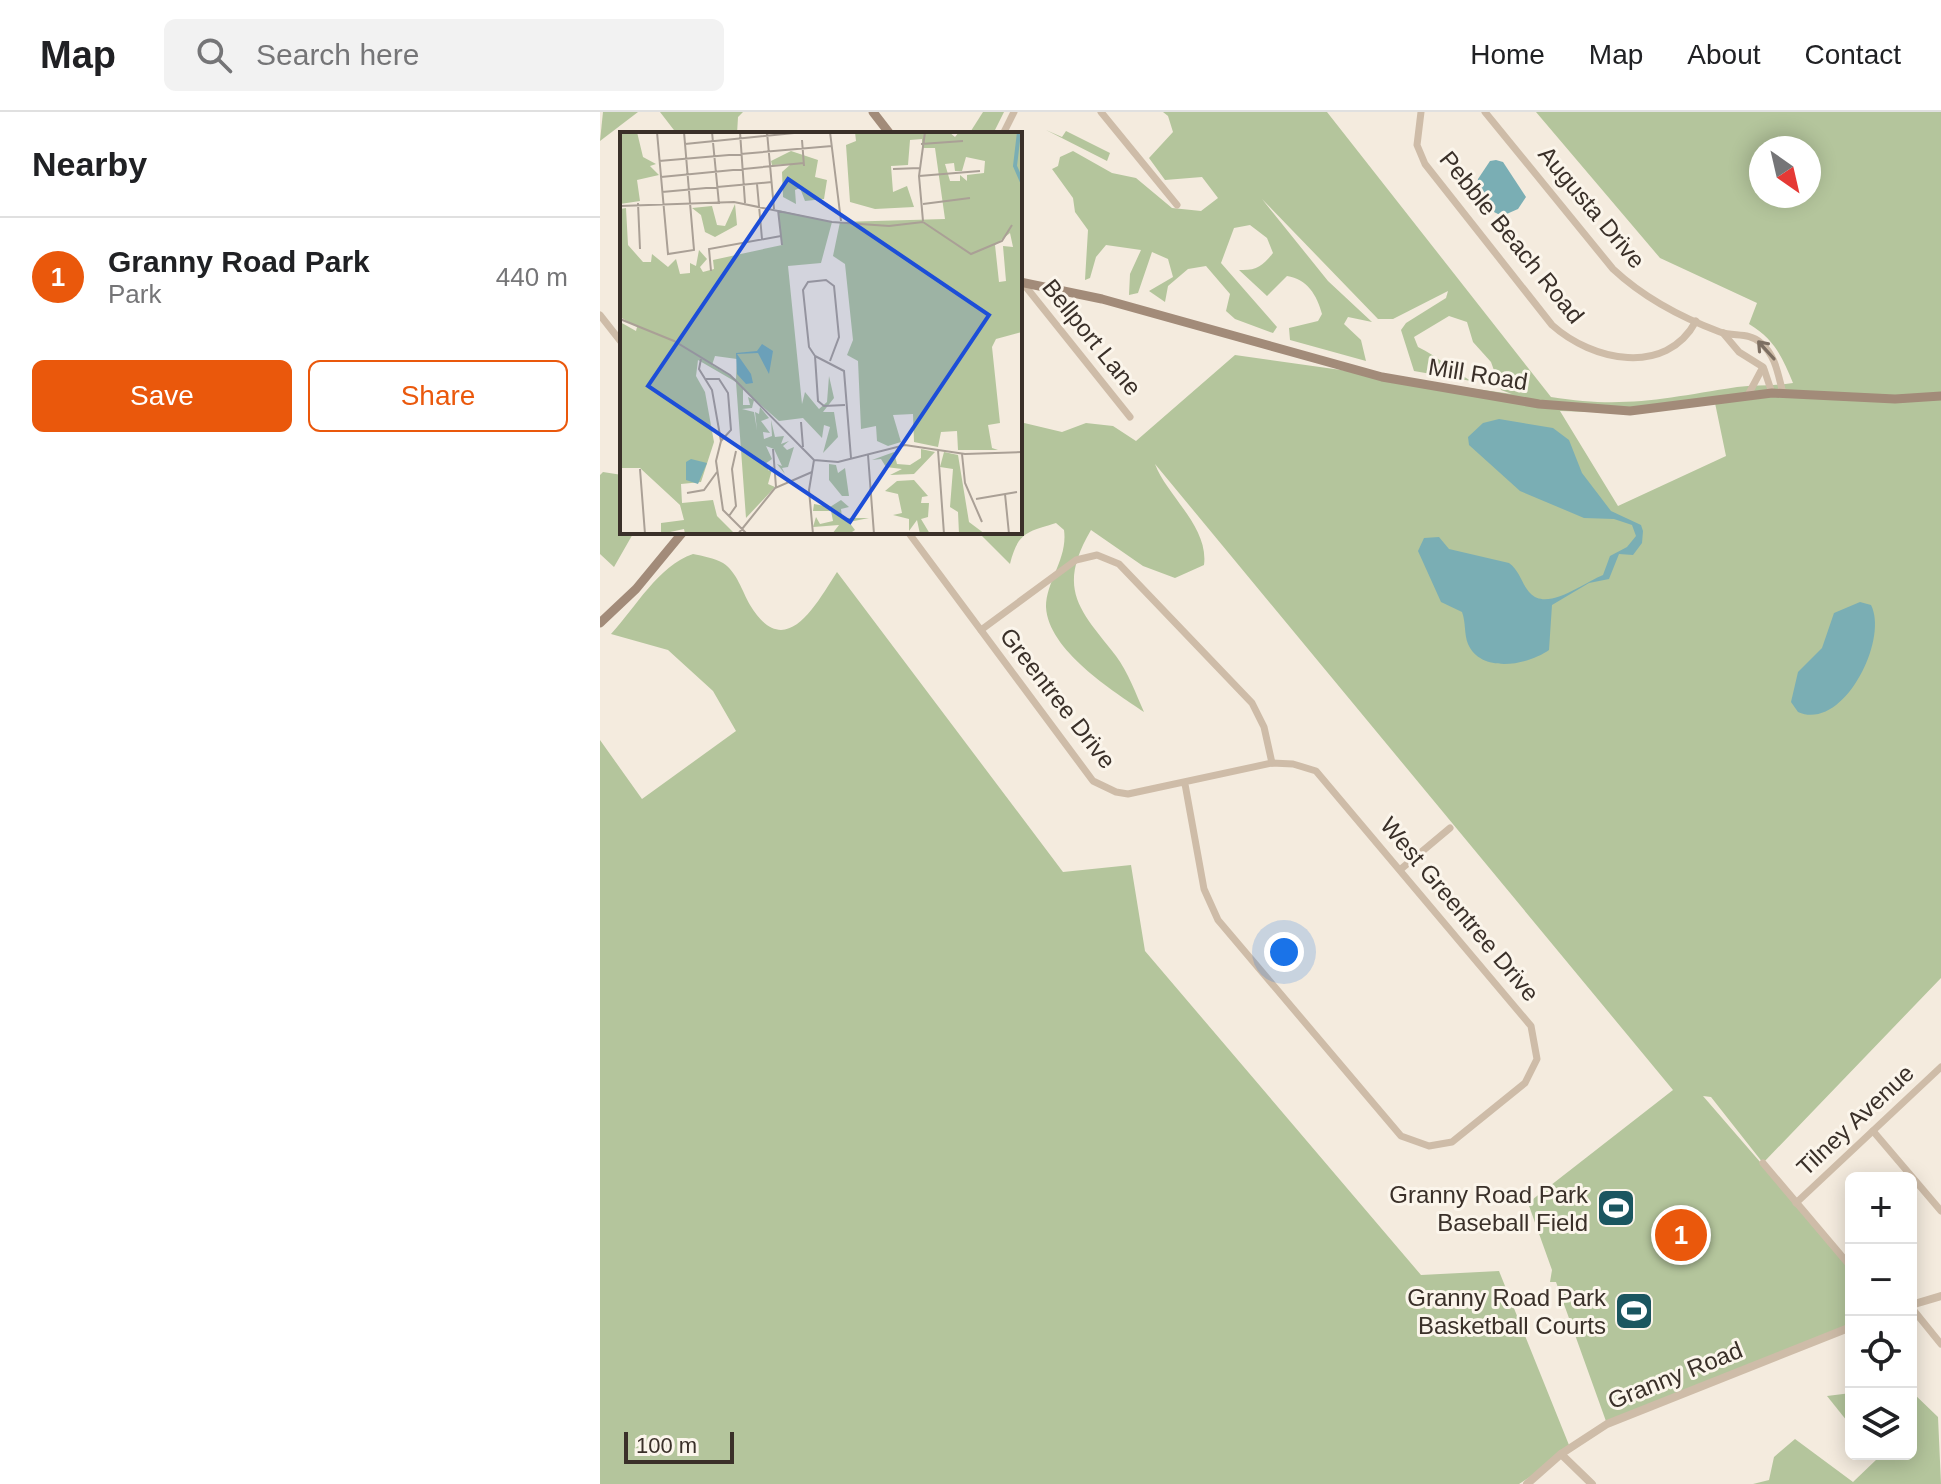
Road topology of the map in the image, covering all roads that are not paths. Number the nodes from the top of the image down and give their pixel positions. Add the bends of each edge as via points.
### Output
1 (873, 112) edge
2 (1014, 112) edge
3 (1101, 112) edge
4 (1421, 112) edge
5 (1485, 112) edge
6 (888, 132) edge
7 (1004, 132) edge
8 (1177, 205) dead end
9 (1022, 282) edge
10 (1022, 283) edge
11 (600, 315) edge
12 (1696, 321) junction
13 (1723, 333) junction
14 (620, 340) edge
15 (1763, 367) junction
16 (1772, 393) junction
17 (1783, 393) junction
18 (1532, 395) dead end
19 (1748, 395) junction
20 (1941, 396) edge
21 (1539, 404) junction
22 (1130, 417) dead end
23 (681, 534) edge
24 (909, 534) edge
25 (600, 623) edge
26 (981, 630) junction
27 (1272, 763) junction
28 (1185, 784) junction
29 (1450, 828) dead end
30 (1401, 869) junction
31 (1941, 1067) edge
32 (1873, 1131) junction
33 (1763, 1163) dead end
34 (1796, 1203) junction
35 (1941, 1211) edge
36 (1845, 1260) edge
37 (1941, 1296) edge
38 (1917, 1304) edge
39 (1917, 1314) edge
40 (1845, 1329) edge
41 (1941, 1344) edge
42 (1561, 1454) junction
43 (1527, 1484) edge
44 (1592, 1484) edge

1 - 6 main road
2 - 7 street
3 - 8 street
4 - 12 street, Pebble Beach Road via 1417,145 1433,176 1568,340 1613,357 1638,358 1680,343
5 - 12 street, Augusta Drive via 1613,269 1646,297
9 - 21 main road, Mill Road via 1102,299 1382,377
10 - 22 street, Bellport Lane
11 - 14 street
12 - 13 street, Augusta Drive
13 - 15 street, Augusta Drive via 1739,352
17 -> 13 street, Augusta Drive via 1774,358 1763,344 1751,336
15 - 16 street
15 - 19 street
16 - 17 main road, Mill Road
16 - 19 main road, Mill Road
17 - 20 main road, Mill Road via 1880,399
18 - 21 street
19 - 21 main road, Mill Road via 1630,411
23 - 25 main road
24 - 26 street, Greentree Drive
26 - 27 street via 1076,560 1097,555 1119,564 1252,703
26 - 28 street, Greentree Drive via 1093,781 1128,794
27 - 28 street, Greentree Drive
27 - 30 street, West Greentree Drive via 1316,771
28 - 30 street, West Greentree Drive via 1204,889 1218,920 1395,1130 1420,1144 1442,1145 1459,1137 1531,1074 1537,1059 1531,1026
29 - 30 street
31 - 32 street, Tilney Avenue
32 - 34 street, Tilney Avenue
32 - 35 street
33 - 34 street
34 - 36 street
37 - 38 street
39 - 41 street
40 - 42 street, Granny Road via 1607,1424
42 - 43 street, Granny Road
42 - 44 street

